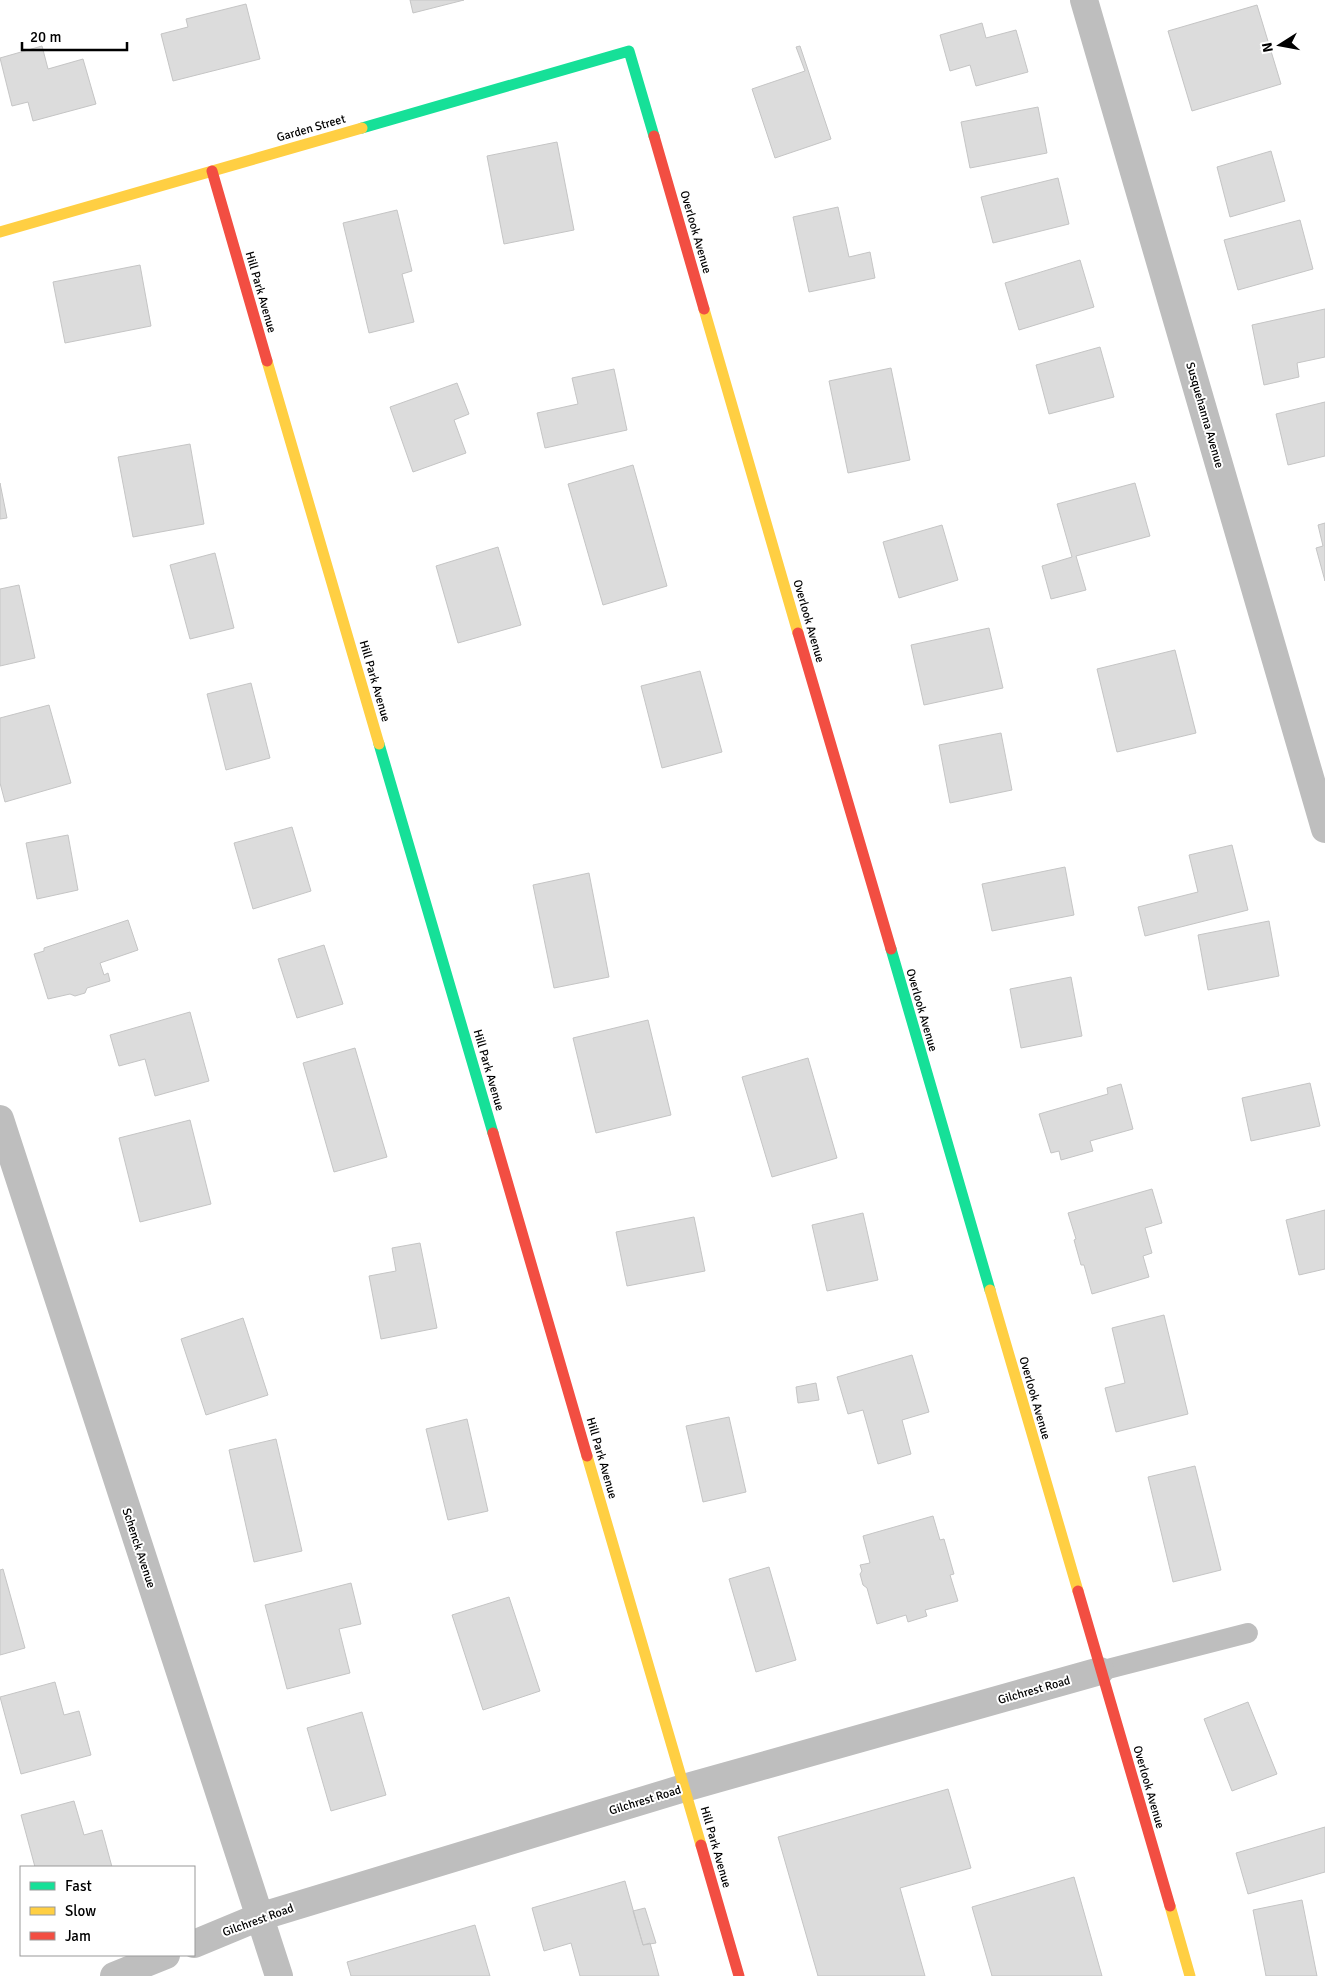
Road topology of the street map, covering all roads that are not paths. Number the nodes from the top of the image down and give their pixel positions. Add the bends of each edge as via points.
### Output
1 (1084, 0) edge
2 (629, 51) joint
3 (212, 171) junction
4 (0, 232) edge
5 (1325, 829) edge
6 (0, 1119) edge
7 (1248, 1633) dead end
8 (1100, 1671) junction
9 (684, 1788) junction
10 (259, 1917) junction
11 (195, 1944) edge
12 (164, 1956) edge
13 (114, 1976) edge
14 (279, 1976) edge
15 (739, 1976) edge
16 (1190, 1976) edge

1 - 5 street, Susquehanna Avenue
2 - 3 street, Garden Street
2 - 8 street, Overlook Avenue
3 - 4 street, Garden Street
3 - 9 street, Hill Park Avenue
6 - 10 street, Schenck Avenue
7 - 8 lane
8 - 9 street, Gilchrest Road
8 - 16 street, Overlook Avenue
9 - 10 street, Gilchrest Road
9 - 15 street, Hill Park Avenue
10 - 11 street, Gilchrest Road
10 - 14 street, Schenck Avenue
12 - 13 street

